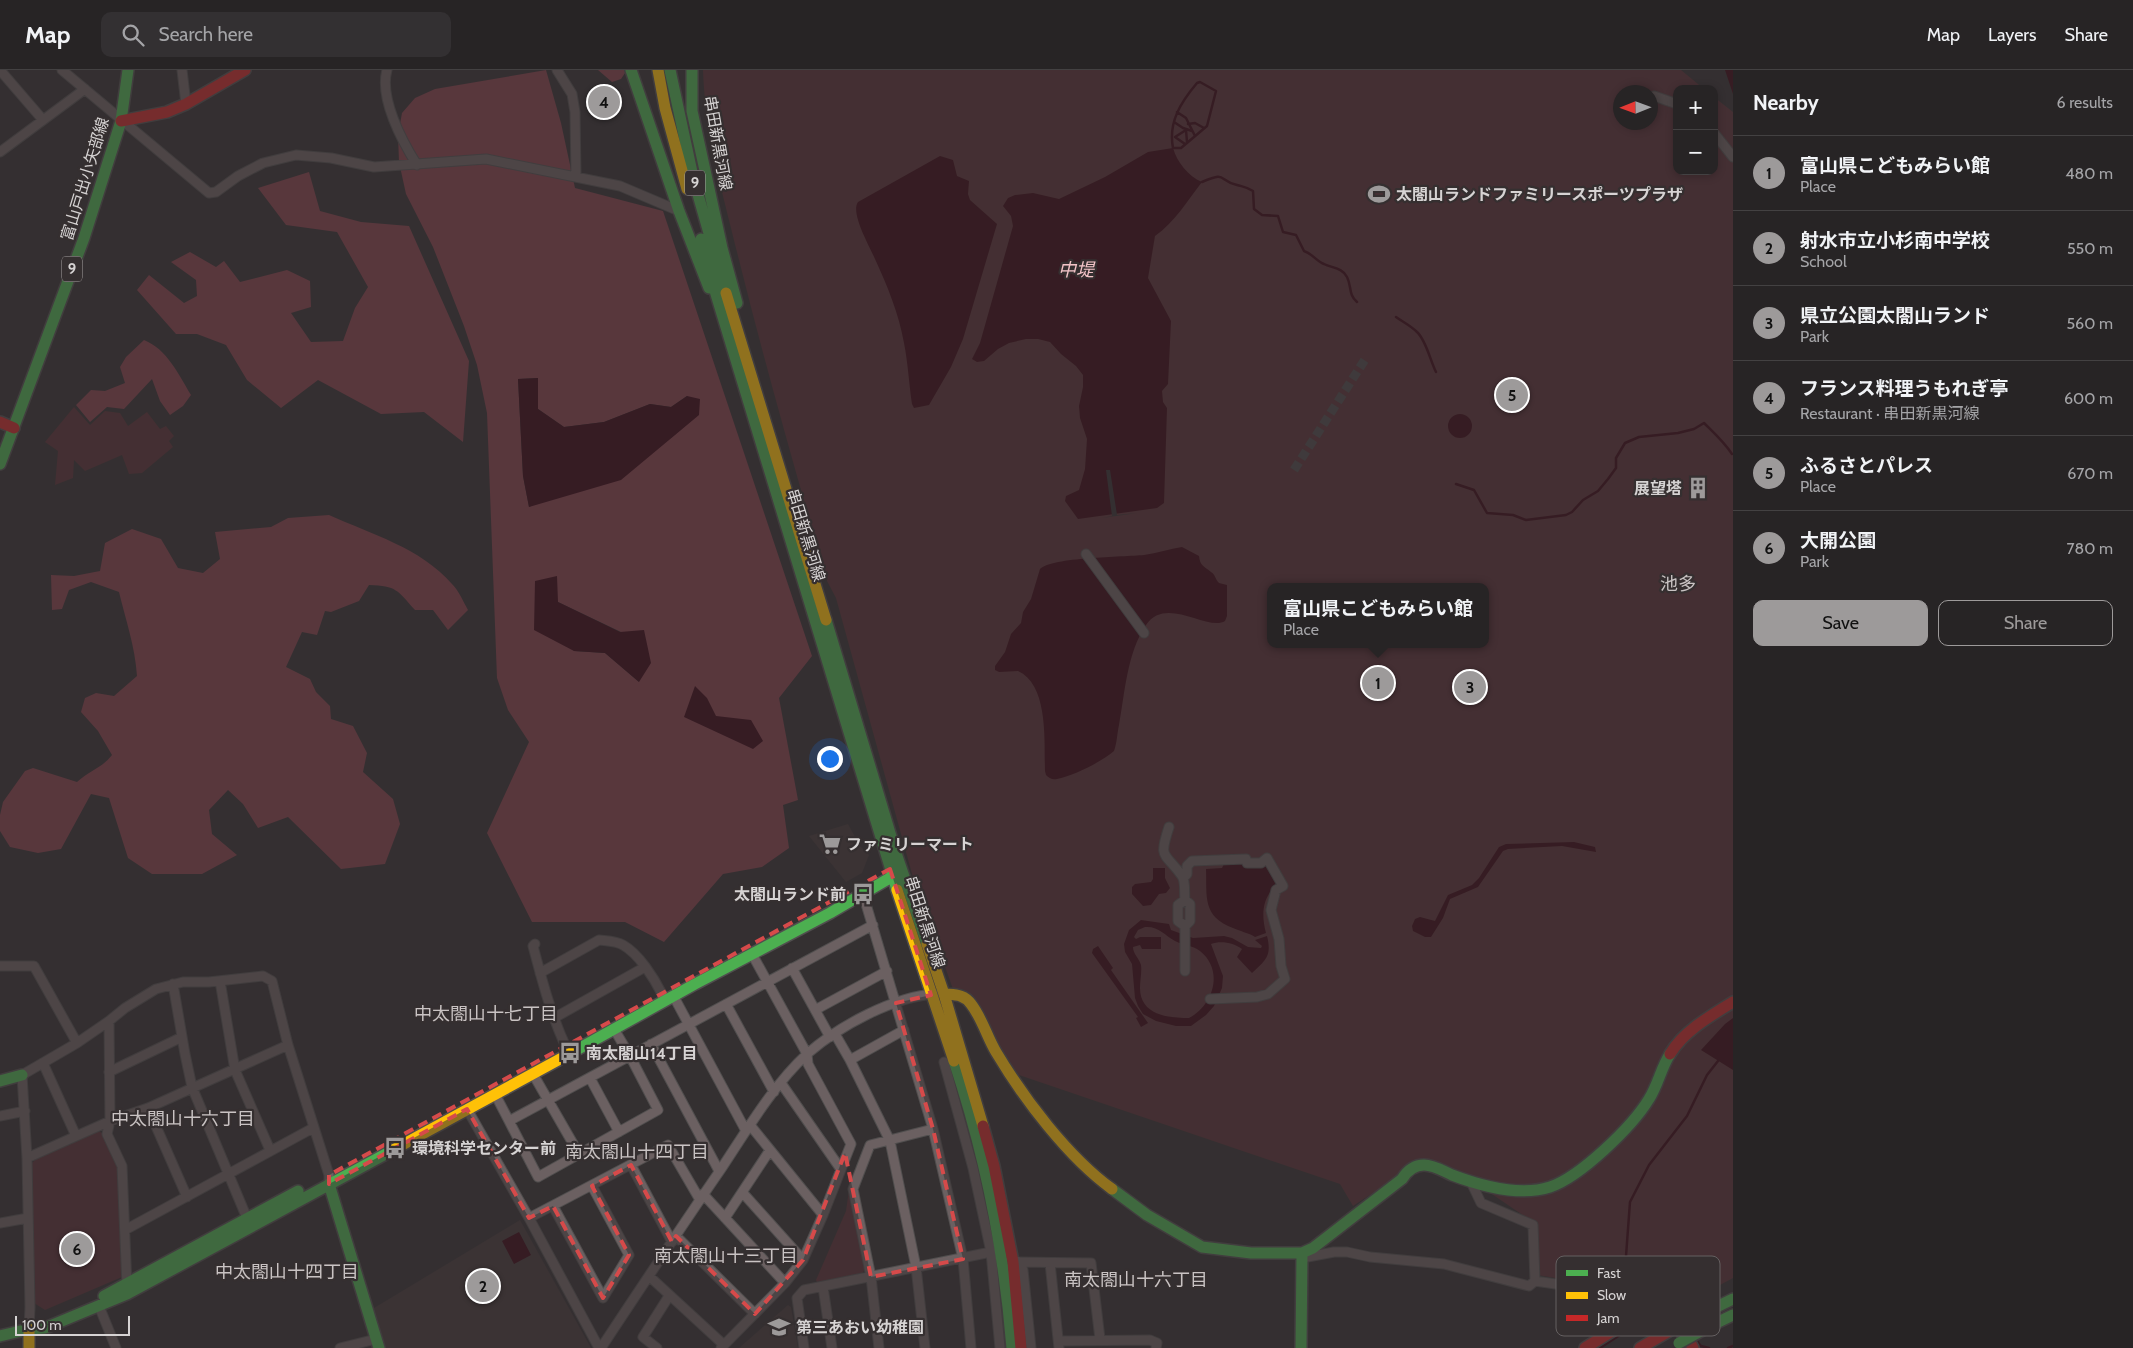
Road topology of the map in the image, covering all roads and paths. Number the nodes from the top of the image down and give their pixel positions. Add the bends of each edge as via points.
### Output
1 (0, 70) edge
2 (62, 70) edge
3 (128, 70) edge
4 (182, 70) edge
5 (245, 70) edge
6 (387, 70) edge
7 (557, 70) edge
8 (632, 70) edge
9 (658, 70) edge
10 (670, 70) edge
11 (692, 70) edge
12 (84, 89) junction
13 (1658, 97) edge
14 (1673, 103) edge
15 (186, 104) junction
16 (43, 120) junction
17 (121, 121) junction
18 (1718, 138) edge
19 (0, 152) edge
20 (1733, 157) edge
21 (417, 165) junction
22 (576, 176) junction
23 (679, 211) junction
24 (721, 292) junction
25 (738, 368) junction
26 (0, 422) edge
27 (14, 428) junction
28 (0, 464) edge
29 (785, 482) junction
30 (1086, 554) dead end
31 (1144, 632) dead end
32 (1169, 827) dead end
33 (896, 870) junction
34 (1183, 878) junction
35 (863, 894) junction
36 (873, 925) junction
37 (775, 938) junction
38 (535, 944) dead end
39 (752, 954) junction
40 (0, 966) edge
41 (645, 967) junction
42 (792, 968) junction
43 (887, 971) junction
44 (1185, 971) dead end
45 (540, 972) junction
46 (220, 981) junction
47 (767, 982) junction
48 (173, 984) junction
49 (662, 994) junction
50 (931, 994) junction
51 (944, 994) junction
52 (674, 997) junction
53 (1210, 999) dead end
54 (1733, 1002) edge
55 (896, 1003) junction
56 (726, 1004) junction
57 (815, 1010) junction
58 (554, 1018) junction
59 (109, 1021) junction
60 (688, 1024) junction
61 (614, 1029) junction
62 (904, 1030) junction
63 (182, 1036) junction
64 (832, 1036) junction
65 (77, 1043) junction
66 (651, 1044) junction
67 (288, 1045) junction
68 (566, 1047) junction
69 (807, 1054) junction
70 (630, 1056) junction
71 (850, 1060) junction
72 (944, 1062) dead end
73 (42, 1063) junction
74 (235, 1070) junction
75 (109, 1072) junction
76 (533, 1074) junction
77 (22, 1075) junction
78 (590, 1078) junction
79 (0, 1081) edge
80 (781, 1083) junction
81 (192, 1087) junction
82 (774, 1092) junction
83 (494, 1094) junction
84 (548, 1100) junction
85 (148, 1108) junction
86 (466, 1109) junction
87 (25, 1111) junction
88 (0, 1116) edge
89 (110, 1121) junction
90 (509, 1121) junction
91 (313, 1128) junction
92 (748, 1128) junction
93 (933, 1129) junction
94 (619, 1132) junction
95 (76, 1136) junction
96 (890, 1141) junction
97 (270, 1150) junction
98 (770, 1150) junction
99 (579, 1154) junction
100 (27, 1158) junction
101 (631, 1165) junction
102 (840, 1168) junction
103 (719, 1171) junction
104 (228, 1175) junction
105 (329, 1179) junction
106 (1471, 1182) junction
107 (592, 1186) junction
108 (742, 1192) junction
109 (187, 1197) junction
110 (702, 1197) junction
111 (553, 1206) junction
112 (823, 1215) junction
113 (28, 1218) junction
114 (529, 1218) junction
115 (725, 1218) junction
116 (0, 1223) edge
117 (249, 1223) junction
118 (125, 1230) junction
119 (674, 1239) junction
120 (991, 1252) junction
121 (1302, 1256) junction
122 (963, 1259) junction
123 (803, 1260) junction
124 (1015, 1262) junction
125 (1050, 1263) junction
126 (916, 1268) junction
127 (649, 1276) junction
128 (871, 1277) junction
129 (1535, 1281) junction
130 (785, 1283) junction
131 (1556, 1284) edge
132 (823, 1287) junction
133 (127, 1289) junction
134 (669, 1296) junction
135 (1733, 1299) edge
136 (1720, 1305) edge
137 (99, 1306) junction
138 (755, 1314) junction
139 (1733, 1315) edge
140 (1720, 1321) edge
141 (29, 1329) junction
142 (0, 1336) edge
143 (1605, 1336) edge
144 (1661, 1336) edge
145 (1687, 1336) edge
146 (1692, 1336) edge
147 (1100, 1339) junction
148 (377, 1343) edge
149 (1059, 1344) edge
150 (1675, 1345) edge
151 (722, 1346) edge
152 (30, 1348) edge
153 (116, 1348) edge
154 (340, 1348) edge
155 (600, 1348) edge
156 (657, 1348) edge
157 (804, 1348) edge
158 (832, 1348) edge
159 (880, 1348) edge
160 (925, 1348) edge
161 (971, 1348) edge
162 (1000, 1348) edge
163 (1012, 1348) edge
164 (1022, 1348) edge
165 (1031, 1348) edge
166 (1156, 1348) edge
167 (1301, 1348) edge
168 (1586, 1348) edge
169 (1640, 1348) edge
170 (1693, 1348) edge

1 - 16 street
2 - 12 street
3 - 17 main road, 富山戸出小矢部線 / 9
4 - 15 street
5 - 15 main road
6 - 21 street via 387,94 400,137
7 - 22 street via 572,94
8 - 23 main road, 串田新黒河線
9 - 24 main road, 9 via 667,117
10 - 24 main road, 9
11 - 29 main road, 串田新黒河線 via 692,111 722,248
12 - 16 street
12 - 17 street
13 - 14 street
15 - 17 main road via 167,112
16 - 19 street
17 - 21 street via 208,193 216,192 263,164 296,155 374,167
17 - 27 main road, 富山戸出小矢部線 / 9 via 84,238
18 - 20 street
21 - 22 street via 486,159
22 - 23 street via 620,186
23 - 25 main road, 串田新黒河線
24 - 25 main road, 串田新黒河線
24 - 29 main road, 串田新黒河線
25 - 33 main road, 串田新黒河線
26 - 27 main road
27 - 28 main road, 富山戸出小矢部線 / 9
29 - 33 main road, 串田新黒河線
30 - 31 street
32 - 34 street via 1162,848 1165,857
33 - 35 main road
33 - 37 main road
33 - 50 main road, 串田新黒河線
33 - 51 main road, 串田新黒河線
34 - 44 street via 1185,900 1190,904 1190,921 1184,926
34 - 53 street via 1192,861 1246,859 1246,863 1261,862 1267,858 1283,886 1276,890 1271,910 1285,979 1268,994 1257,997
35 - 36 street
35 - 37 main road
36 - 42 street
36 - 43 street
37 - 39 main road
37 - 49 main road
38 - 45 street
39 - 47 street
39 - 52 main road
40 - 65 street via 34,966
41 - 45 street via 623,945 600,940
41 - 49 street
41 - 58 street
42 - 47 street
42 - 57 street
43 - 55 street
43 - 57 street
45 - 58 street
46 - 48 street
46 - 67 street via 263,976 272,981
46 - 74 street
47 - 56 street
47 - 69 street
48 - 59 street via 144,995
48 - 63 street
49 - 68 main road
50 - 51 street
50 - 55 street
50 - 163 main road, 串田新黒河線 via 968,1103 985,1168 1007,1290
51 - 121 main road via 960,994 971,1004 996,1052 1038,1113 1105,1184 1147,1215 1202,1247
51 - 124 main road, 串田新黒河線 via 994,1166
52 - 60 street
52 - 61 main road
54 - 106 main road via 1677,1044 1667,1057 1650,1098 1639,1114 1568,1179 1550,1188 1530,1191
55 - 62 street
55 - 64 street via 862,1017
56 - 60 street
56 - 82 street
57 - 64 street
58 - 68 street
59 - 65 street
59 - 75 street
60 - 66 street
60 - 92 street
61 - 70 street
61 - 76 main road
62 - 71 street
62 - 93 street
63 - 75 street
63 - 81 street
64 - 69 street
64 - 71 street
65 - 73 street
66 - 70 street
66 - 103 street
67 - 74 street
67 - 91 street
68 - 105 main road
69 - 80 street
69 - 102 street via 808,1064 851,1144
70 - 78 street
70 - 94 street via 658,1110
71 - 96 street
72 - 120 street via 973,1168
73 - 77 street
73 - 95 street
74 - 81 street
74 - 97 street
75 - 89 street
76 - 83 main road
76 - 84 street
77 - 79 main road
77 - 87 street
78 - 84 street
78 - 94 street
80 - 82 street
80 - 102 street
81 - 85 street
81 - 104 street
82 - 92 street
83 - 86 main road
83 - 90 street
84 - 90 street
84 - 99 street
85 - 89 street
85 - 109 street
86 - 105 main road
86 - 114 street
87 - 88 street
87 - 100 street
89 - 95 street
89 - 118 street via 107,1134 122,1166
90 - 99 street via 538,1176
91 - 97 street
91 - 105 street
92 - 98 street
92 - 103 street
93 - 96 street
93 - 122 street
94 - 99 street
95 - 100 street
96 - 126 street
96 - 128 street via 870,1145 853,1190
97 - 104 street
98 - 108 street
98 - 112 street
100 - 113 street
101 - 107 street
101 - 110 street via 668,1144
101 - 119 street
102 - 112 street
103 - 110 street
104 - 109 street
104 - 117 street
105 - 117 main road
105 - 148 main road
106 - 121 main road via 1424,1165 1408,1170 1402,1179
106 - 129 street via 1481,1203 1533,1225
107 - 111 street
107 - 111 street via 629,1254 603,1298
108 - 115 street
108 - 123 street
109 - 118 street
110 - 115 street
110 - 119 street
111 - 114 street
112 - 123 street
113 - 116 street
113 - 141 street
114 - 155 street
115 - 130 street
117 - 133 main road
118 - 133 street
119 - 127 street
119 - 138 street
120 - 122 street
120 - 162 street
121 - 129 street via 1347,1252 1444,1264 1529,1286
121 - 167 main road
122 - 126 street
122 - 161 street
123 - 130 street
124 - 125 street
124 - 164 main road, 串田新黒河線
124 - 165 street via 1023,1270
125 - 147 street via 1091,1263
125 - 149 street
126 - 128 street
126 - 160 street
127 - 134 street
127 - 155 street
128 - 132 street
128 - 159 street
129 - 131 street
130 - 138 street
132 - 157 street via 804,1290 797,1298
132 - 158 street
133 - 137 main road
133 - 141 main road via 43,1320
134 - 151 street
134 - 156 street via 643,1337
135 - 136 main road, bridge
137 - 141 main road via 45,1328
137 - 153 street
138 - 151 street
139 - 140 main road, bridge
141 - 142 main road
141 - 152 main road
143 - 168 main road
144 - 169 main road, bridge
145 - 170 main road
146 - 150 main road, bridge
147 - 149 street
147 - 166 street via 1150,1340 1157,1343
148 - 154 street

